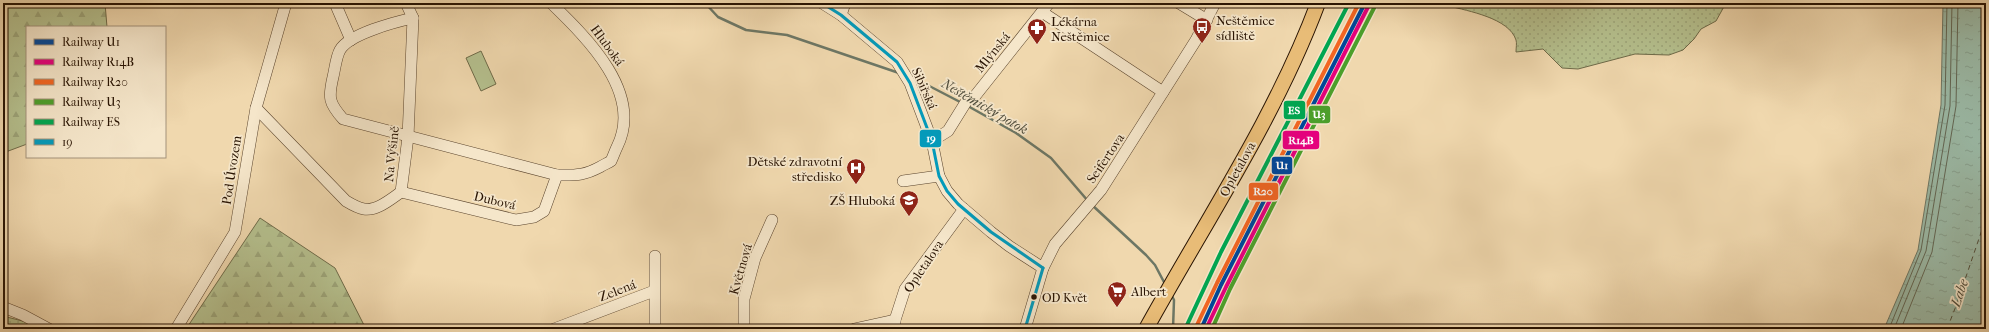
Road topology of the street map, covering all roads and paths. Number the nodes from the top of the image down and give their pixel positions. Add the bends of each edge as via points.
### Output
1 (286, 3) edge
2 (335, 3) edge
3 (406, 3) edge
4 (552, 3) edge
5 (822, 3) edge
6 (845, 3) edge
7 (1049, 3) edge
8 (1179, 3) edge
9 (1215, 3) edge
10 (1318, 3) edge
11 (1042, 12) junction
12 (841, 15) junction
13 (413, 18) junction
14 (1207, 20) junction
15 (351, 40) junction
16 (1163, 92) junction
17 (256, 108) junction
18 (408, 138) junction
19 (932, 141) junction
20 (556, 175) junction
21 (939, 176) junction
22 (903, 182) dead end
23 (401, 192) junction
24 (964, 209) junction
25 (772, 220) dead end
26 (654, 256) dead end
27 (1043, 268) junction
28 (654, 291) junction
29 (3, 307) edge
30 (895, 325) edge
31 (49, 329) edge
32 (176, 329) edge
33 (554, 329) edge
34 (655, 329) edge
35 (744, 329) edge
36 (854, 329) edge
37 (1025, 329) edge
38 (1146, 329) edge

1 - 17 street, Pod Úvozem
2 - 15 street
3 - 13 street, Na Výšině
4 - 20 street, Hluboká via 586,37 614,77 624,110 624,134 610,161 586,174
5 - 12 street, Sibiřská
6 - 12 street
7 - 11 street, Mlýnská
8 - 14 street
9 - 14 street, Seifertova
10 - 38 main road, Opletalova via 1293,65 1247,152
11 - 16 street
11 - 19 street, Mlýnská via 968,102 948,132
12 - 19 street, Sibiřská via 897,62 908,80
13 - 15 street via 381,26
13 - 18 street, Na Výšině
14 - 16 street, Seifertova
15 - 18 street via 340,50 330,93 331,106 343,119
16 - 27 street, Seifertova via 1094,199 1055,244
17 - 23 street, Na Výšině via 346,201 364,209 377,207
17 - 32 street, Pod Úvozem via 235,232
18 - 20 street
18 - 23 street, Na Výšině
19 - 21 street, Sibiřská
20 - 23 street, Dubová via 544,211 534,217 516,220
21 - 22 street
21 - 24 street, Sibiřská via 947,191
24 - 27 street, Sibiřská via 1009,246
24 - 30 street, Opletalova via 905,289
25 - 35 street, Květnová via 755,258 744,299
26 - 28 street
27 - 37 street, Seifertova
28 - 33 street, Zelená
28 - 34 street, Zelená
29 - 31 street
30 - 36 street

